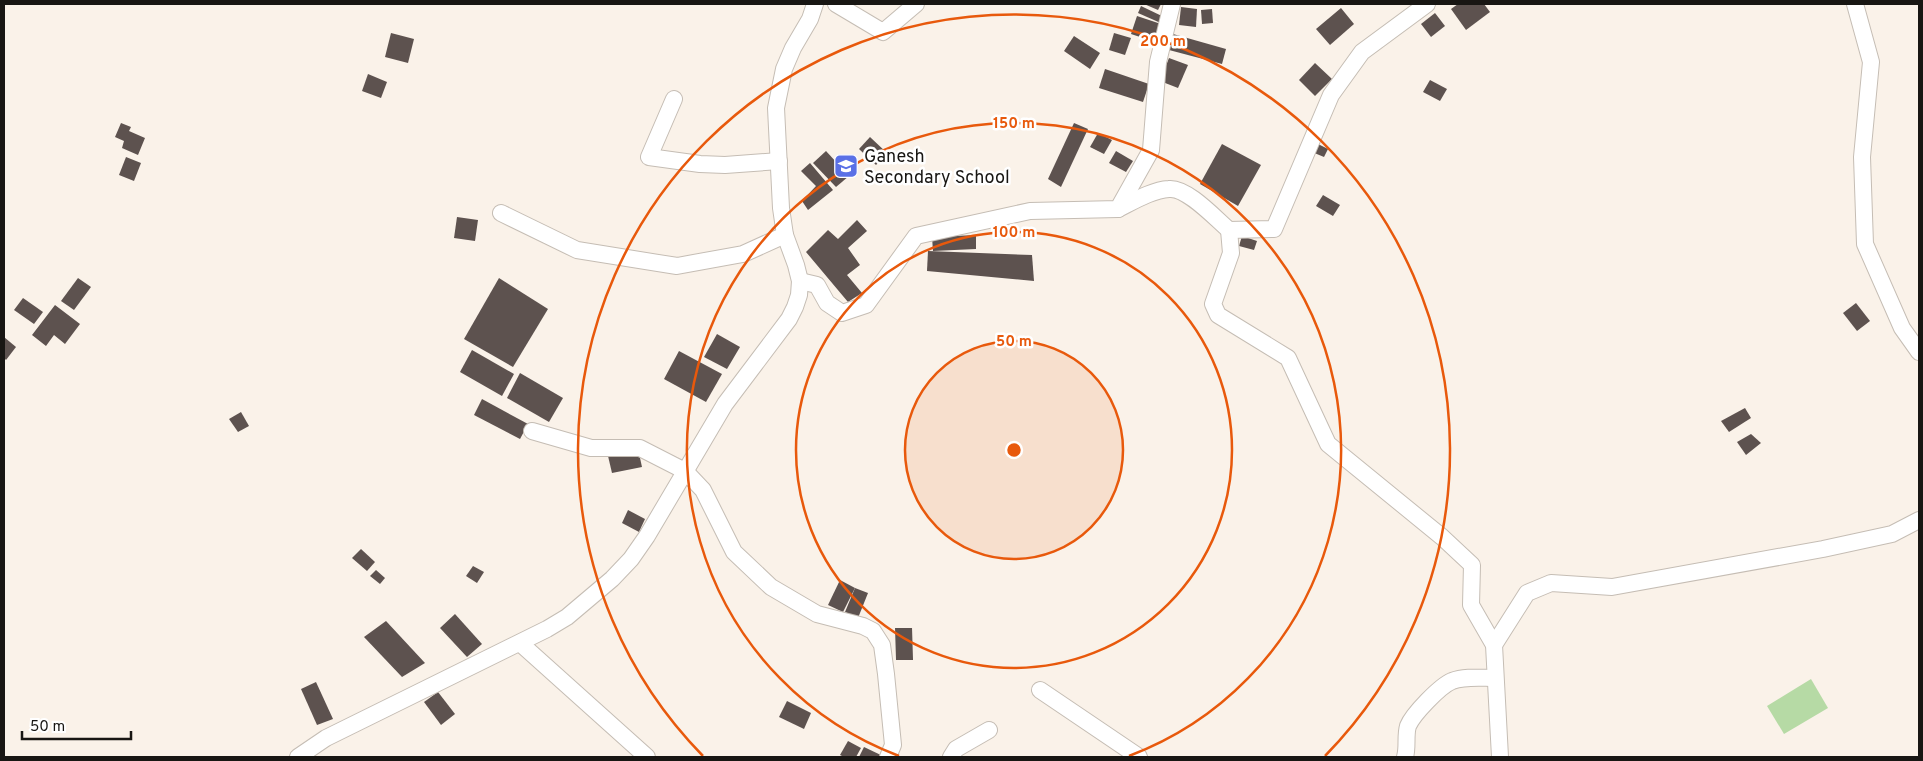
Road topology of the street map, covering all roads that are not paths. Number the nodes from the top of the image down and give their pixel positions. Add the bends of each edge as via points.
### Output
1 (815, 4) edge
2 (836, 4) edge
3 (916, 4) edge
4 (1172, 4) edge
5 (1427, 4) edge
6 (1855, 4) edge
7 (674, 99) dead end
8 (779, 162) junction
9 (1118, 209) junction
10 (501, 213) dead end
11 (1229, 230) junction
12 (785, 235) junction
13 (800, 281) junction
14 (1919, 352) edge
15 (532, 431) dead end
16 (685, 471) junction
17 (1919, 520) edge
18 (520, 643) junction
19 (1494, 645) junction
20 (1495, 678) junction
21 (1040, 690) dead end
22 (989, 730) dead end
23 (298, 757) edge
24 (647, 757) edge
25 (888, 757) edge
26 (952, 757) edge
27 (1139, 757) edge
28 (1405, 757) edge
29 (1500, 757) edge

1 - 8 street via 784,69 779,89 776,123
2 - 3 street via 883,32
4 - 9 street via 1158,62 1151,150
5 - 11 street via 1362,52 1330,95 1274,229
6 - 14 street via 1870,62 1862,157 1865,244 1902,328
7 - 8 street via 649,157 725,165
8 - 12 street
9 - 11 street via 1170,188 1184,192
9 - 13 street via 1030,211 916,236 866,305 842,313 827,303 817,285
10 - 12 street via 577,250 677,266 743,254
11 - 19 street via 1232,253 1214,304 1218,315 1288,358 1328,444 1472,564 1471,605
12 - 13 street
13 - 16 street via 799,295 789,319 725,404
15 - 16 street via 590,448 640,448
16 - 18 street via 647,536 612,579 567,617
16 - 25 street via 703,490 734,552 771,588 817,614 873,631 882,645 893,745
17 - 19 street via 1892,534 1612,587 1551,583 1527,593
18 - 23 street via 326,738
18 - 24 street
19 - 20 street
20 - 28 street via 1462,678 1450,682 1432,697 1408,726
20 - 29 street
21 - 27 street
22 - 26 street via 956,749

